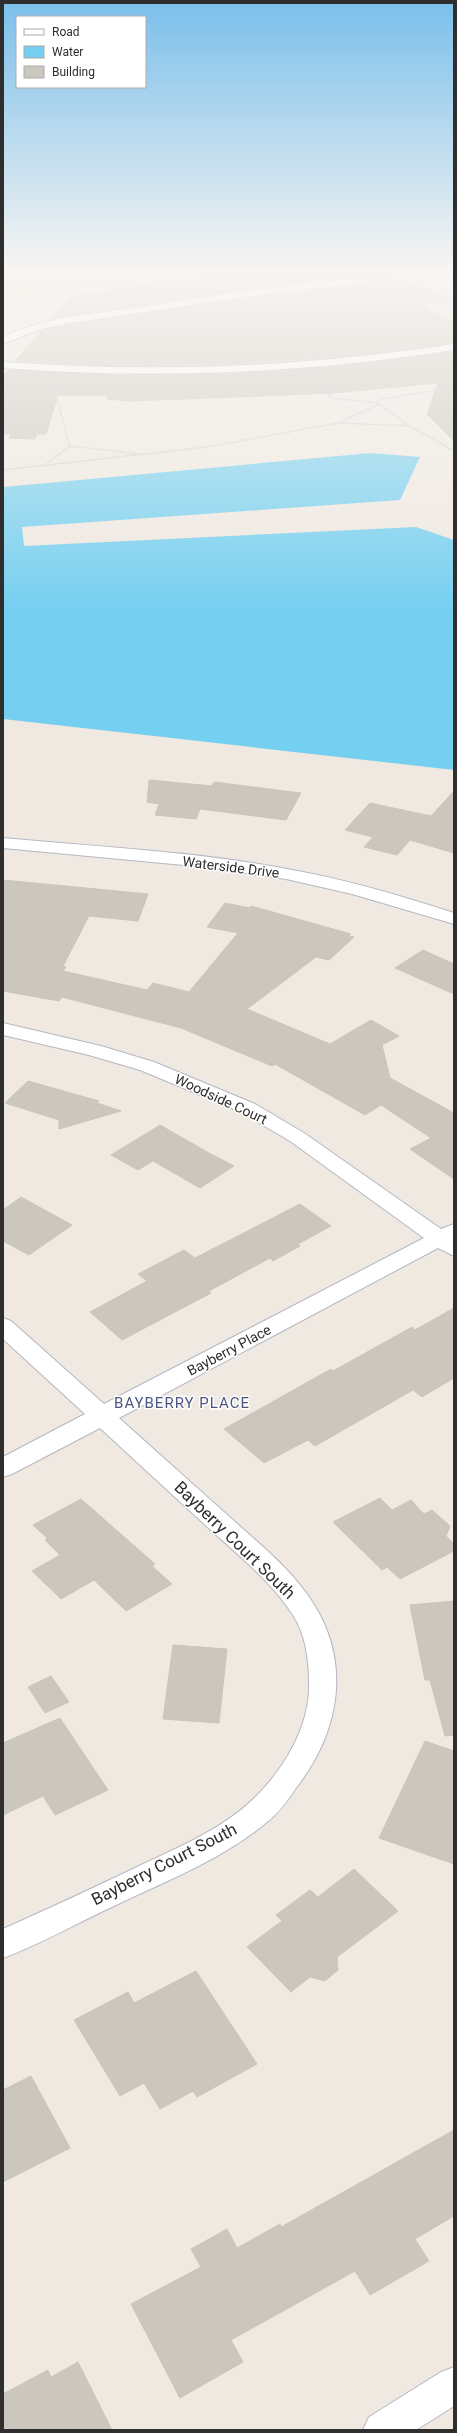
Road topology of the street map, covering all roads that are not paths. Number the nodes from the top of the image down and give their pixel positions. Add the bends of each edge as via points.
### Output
1 (3, 843) edge
2 (454, 919) edge
3 (3, 1029) edge
4 (449, 1239) edge
5 (3, 1326) edge
6 (104, 1417) junction
7 (3, 1468) edge
8 (3, 1944) edge
9 (454, 2385) edge
10 (382, 2430) edge

1 - 2 street, Waterside Drive via 286,874 373,894
3 - 4 street, Woodside Court via 94,1050 147,1066 248,1108 297,1137
4 - 6 street, Bayberry Place
5 - 6 street, Bayberry Court South
6 - 7 street, Bayberry Place
6 - 8 street, Bayberry Court South via 267,1566 295,1597 312,1625 320,1650 324,1671 322,1707 313,1739 297,1768 259,1812 226,1836 172,1864
9 - 10 street

